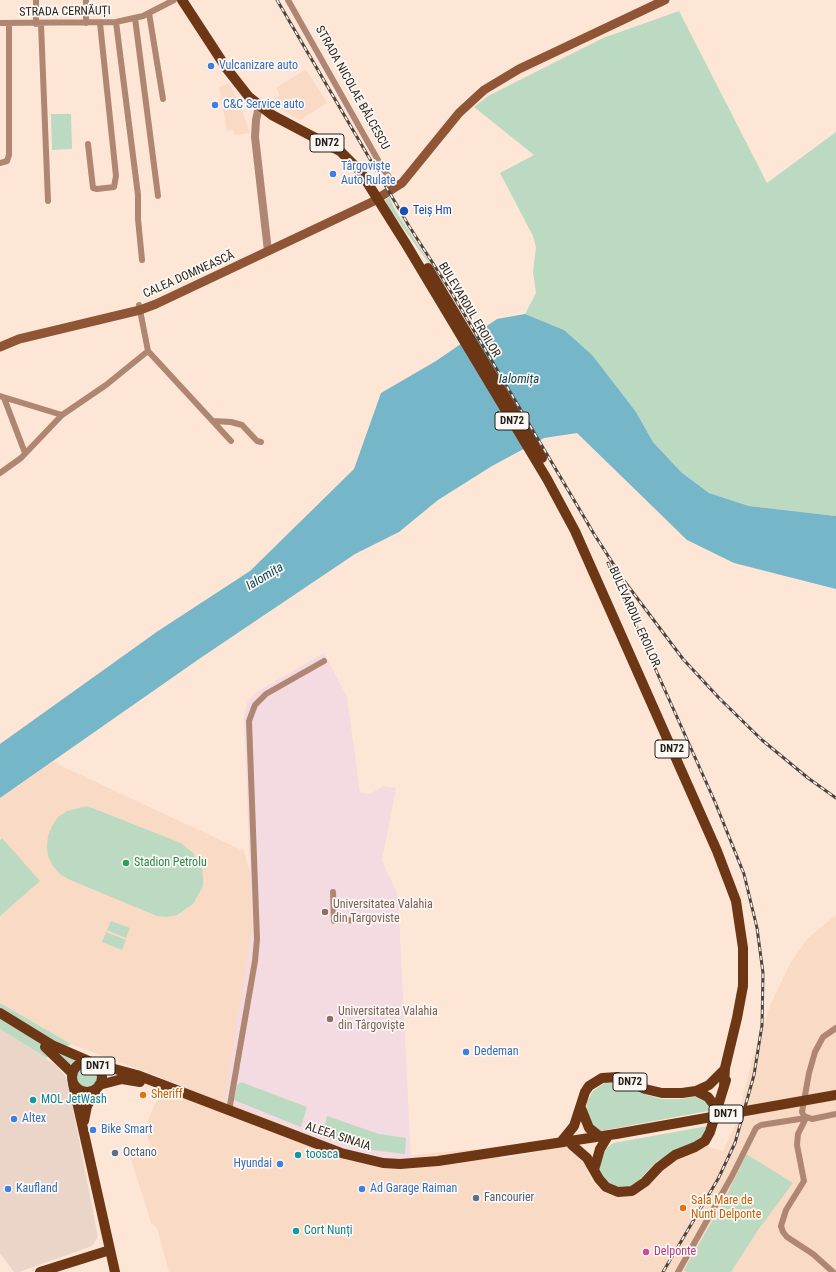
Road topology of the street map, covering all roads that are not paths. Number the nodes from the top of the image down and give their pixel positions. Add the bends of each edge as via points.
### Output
1 (36, 0) edge
2 (86, 0) edge
3 (174, 0) edge
4 (182, 0) edge
5 (288, 0) edge
6 (665, 0) edge
7 (149, 13) junction
8 (135, 18) junction
9 (116, 22) junction
10 (0, 23) edge
11 (9, 23) junction
12 (100, 23) junction
13 (39, 24) junction
14 (86, 24) junction
15 (163, 99) dead end
16 (259, 106) junction
17 (88, 144) dead end
18 (0, 163) edge
19 (397, 187) junction
20 (158, 196) dead end
21 (378, 199) junction
22 (48, 201) dead end
23 (268, 249) junction
24 (142, 260) dead end
25 (140, 307) junction
26 (0, 343) edge
27 (0, 347) edge
28 (148, 351) junction
29 (2, 397) edge
30 (62, 415) junction
31 (213, 421) junction
32 (231, 441) dead end
33 (261, 442) dead end
34 (25, 453) junction
35 (0, 473) edge
36 (550, 478) junction
37 (324, 661) dead end
38 (333, 892) dead end
39 (381, 919) dead end
40 (0, 1014) edge
41 (836, 1028) edge
42 (27, 1032) junction
43 (93, 1063) junction
44 (725, 1068) junction
45 (72, 1073) junction
46 (73, 1084) junction
47 (98, 1087) junction
48 (724, 1088) junction
49 (702, 1090) junction
50 (836, 1095) edge
51 (581, 1108) junction
52 (717, 1109) junction
53 (228, 1111) junction
54 (836, 1114) edge
55 (806, 1118) junction
56 (84, 1129) junction
57 (608, 1135) junction
58 (561, 1142) junction
59 (572, 1145) junction
60 (594, 1170) junction
61 (110, 1250) junction
62 (40, 1272) edge
63 (115, 1272) edge
64 (678, 1272) edge
65 (833, 1272) edge

1 - 13 street
2 - 14 street
3 - 7 street, STRADA CERNĂUȚI
4 - 16 main road, BULEVARDUL EROILOR / DN72 via 240,86
5 - 19 street, STRADA NICOLAE BĂLCESCU via 383,170
6 - 19 main road via 519,69 484,90 459,113
7 - 8 street, STRADA CERNĂUȚI
7 - 15 street
8 - 9 street, STRADA CERNĂUȚI
8 - 20 street
9 - 12 street, STRADA CERNĂUȚI
9 - 24 street via 138,195
10 - 11 street, STRADA CERNĂUȚI
11 - 13 street, STRADA CERNĂUȚI
11 - 18 street via 9,155 7,160
12 - 14 street, STRADA CERNĂUȚI
12 - 17 street via 116,176 114,187 93,188
13 - 14 street, STRADA CERNĂUȚI
13 - 22 street
16 - 21 main road, BULEVARDUL EROILOR / DN72 via 330,144 346,156
16 - 23 street via 255,136
19 - 21 main road
21 - 23 main road, CALEA DOMNEASCĂ
21 - 23 main road, CALEA DOMNEASCĂ via 359,204
21 - 36 main road, BULEVARDUL EROILOR / DN72 via 393,214
23 - 25 main road, CALEA DOMNEASCĂ via 179,294
25 - 26 main road, CALEA DOMNEASCĂ via 19,335
25 - 27 main road, CALEA DOMNEASCĂ via 25,337
25 - 28 street
28 - 30 street via 106,385
28 - 31 street
29 - 30 street
29 - 34 street
30 - 34 street
31 - 32 street
31 - 33 street via 242,425
34 - 35 street
36 - 44 main road, BULEVARDUL EROILOR / DN72 via 670,743 732,888 740,923 744,968 741,1000
36 - 48 main road, BULEVARDUL EROILOR / DN72 via 569,506 593,556 724,854 740,900 748,947 747,986 742,1019
37 - 53 street via 266,694 254,705 249,721 257,939
38 - 39 street via 334,921
40 - 42 main road
41 - 55 street via 823,1037 812,1060 802,1112
42 - 43 main road, ALEEA SINAIA
42 - 45 main road
43 - 45 main road, DN71 via 77,1065
43 - 47 main road, DN71 via 101,1071 102,1081
43 - 53 main road, ALEEA SINAIA via 143,1077
44 - 48 main road, BULEVARDUL EROILOR / DN72
44 - 49 main road
45 - 46 main road, DN71
46 - 47 main road, ALEEA SINAIA / DN71 via 84,1092
46 - 56 main road
47 - 56 main road via 87,1106
47 - 59 main road, ALEEA SINAIA / DN71 via 110,1081 129,1079 317,1149 378,1166 411,1168 445,1165
48 - 49 main road, DN72
48 - 52 main road, BULEVARDUL EROILOR / DN72
49 - 51 main road, DN72 via 662,1093 645,1089 622,1078 602,1078 589,1086
49 - 52 main road
50 - 57 main road, DN71, bridge
51 - 57 main road via 588,1128
51 - 58 main road, DN72 via 574,1126
52 - 60 main road, DN72 via 705,1141 671,1157 632,1190 618,1192 611,1189 602,1183
53 - 58 main road, ALEEA SINAIA via 341,1153 388,1164 438,1161
54 - 55 street
55 - 64 street via 756,1128
55 - 65 street via 798,1134 797,1145 804,1182 786,1210 781,1226 787,1237 813,1254
56 - 61 main road
57 - 58 main road, ALEEA SINAIA
57 - 59 main road, ALEEA SINAIA via 600,1140
57 - 60 main road via 600,1149
59 - 60 main road, DN72 via 587,1158
61 - 62 main road
61 - 63 main road

